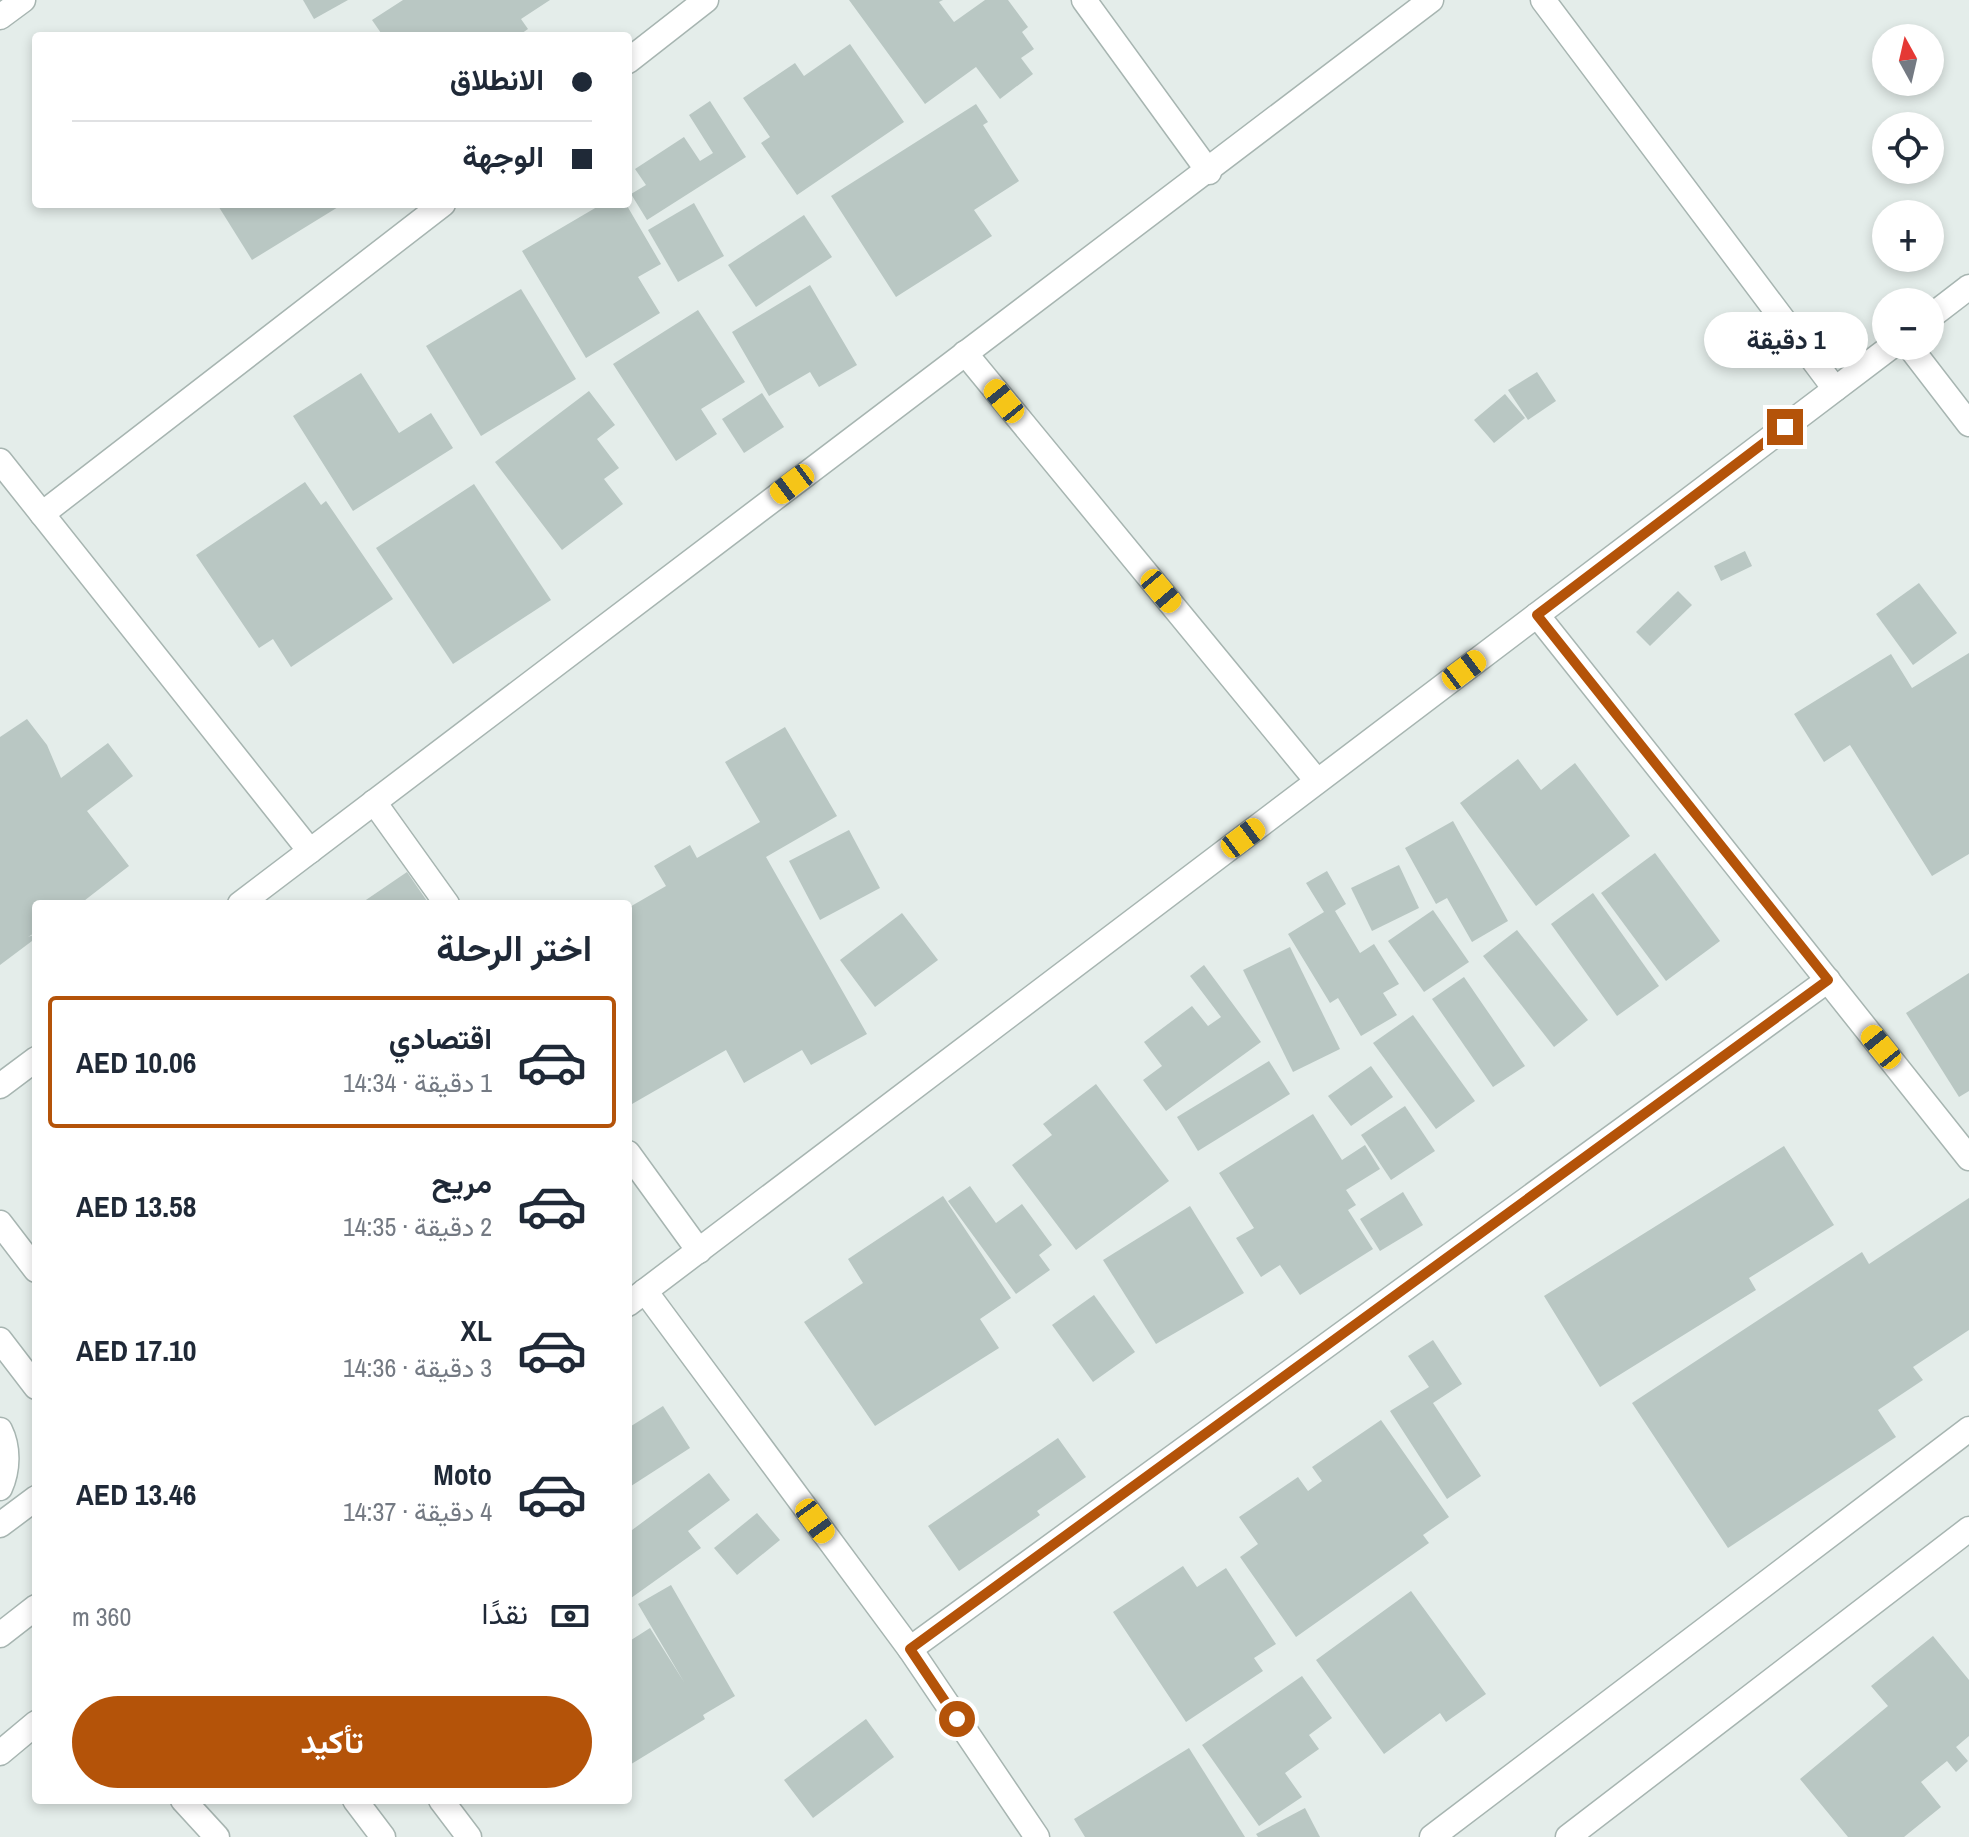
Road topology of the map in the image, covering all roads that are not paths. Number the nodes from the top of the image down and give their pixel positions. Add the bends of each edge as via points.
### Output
1 (23, 0) edge
2 (706, 0) edge
3 (1084, 0) edge
4 (1431, 0) edge
5 (1543, 0) edge
6 (0, 17) edge
7 (632, 58) edge
8 (1209, 172) junction
9 (438, 208) edge
10 (1969, 287) edge
11 (1944, 306) edge
12 (965, 353) junction
13 (1873, 360) edge
14 (1920, 360) edge
15 (1835, 389) junction
16 (1969, 424) edge
17 (0, 461) edge
18 (42, 514) junction
19 (1537, 615) junction
20 (1317, 781) junction
21 (374, 802) junction
22 (310, 851) junction
23 (245, 900) edge
24 (444, 900) edge
25 (1828, 980) junction
26 (32, 1062) edge
27 (0, 1086) edge
28 (1969, 1158) edge
29 (632, 1159) edge
30 (0, 1223) edge
31 (699, 1251) junction
32 (32, 1265) edge
33 (637, 1298) edge
34 (0, 1340) edge
35 (32, 1382) edge
36 (1969, 1429) edge
37 (0, 1430) edge
38 (0, 1488) edge
39 (32, 1501) edge
40 (0, 1525) edge
41 (1969, 1529) edge
42 (32, 1610) edge
43 (0, 1635) edge
44 (910, 1649) junction
45 (32, 1726) edge
46 (0, 1753) edge
47 (187, 1804) edge
48 (358, 1804) edge
49 (444, 1804) edge
50 (217, 1837) edge
51 (383, 1837) edge
52 (469, 1837) edge
53 (1037, 1837) edge
54 (1432, 1837) edge
55 (1568, 1837) edge

1 - 6 street
2 - 7 street
3 - 8 street
4 - 8 street
5 - 15 street
8 - 12 street
9 - 18 street
10 - 11 street
12 - 20 street
12 - 21 street
13 - 15 street
14 - 16 street
15 - 19 street
17 - 18 street
18 - 22 street
19 - 20 street
19 - 25 street
20 - 31 street
21 - 22 street
21 - 24 street
22 - 23 street
25 - 28 street
25 - 44 street
26 - 27 street
29 - 31 street
30 - 32 street
31 - 33 street
33 - 44 street
34 - 35 street
36 - 54 street
37 - 38 street via 6,1442 6,1475
39 - 40 street
41 - 55 street
42 - 43 street
44 - 53 street
45 - 46 street
47 - 50 street
48 - 51 street
49 - 52 street

